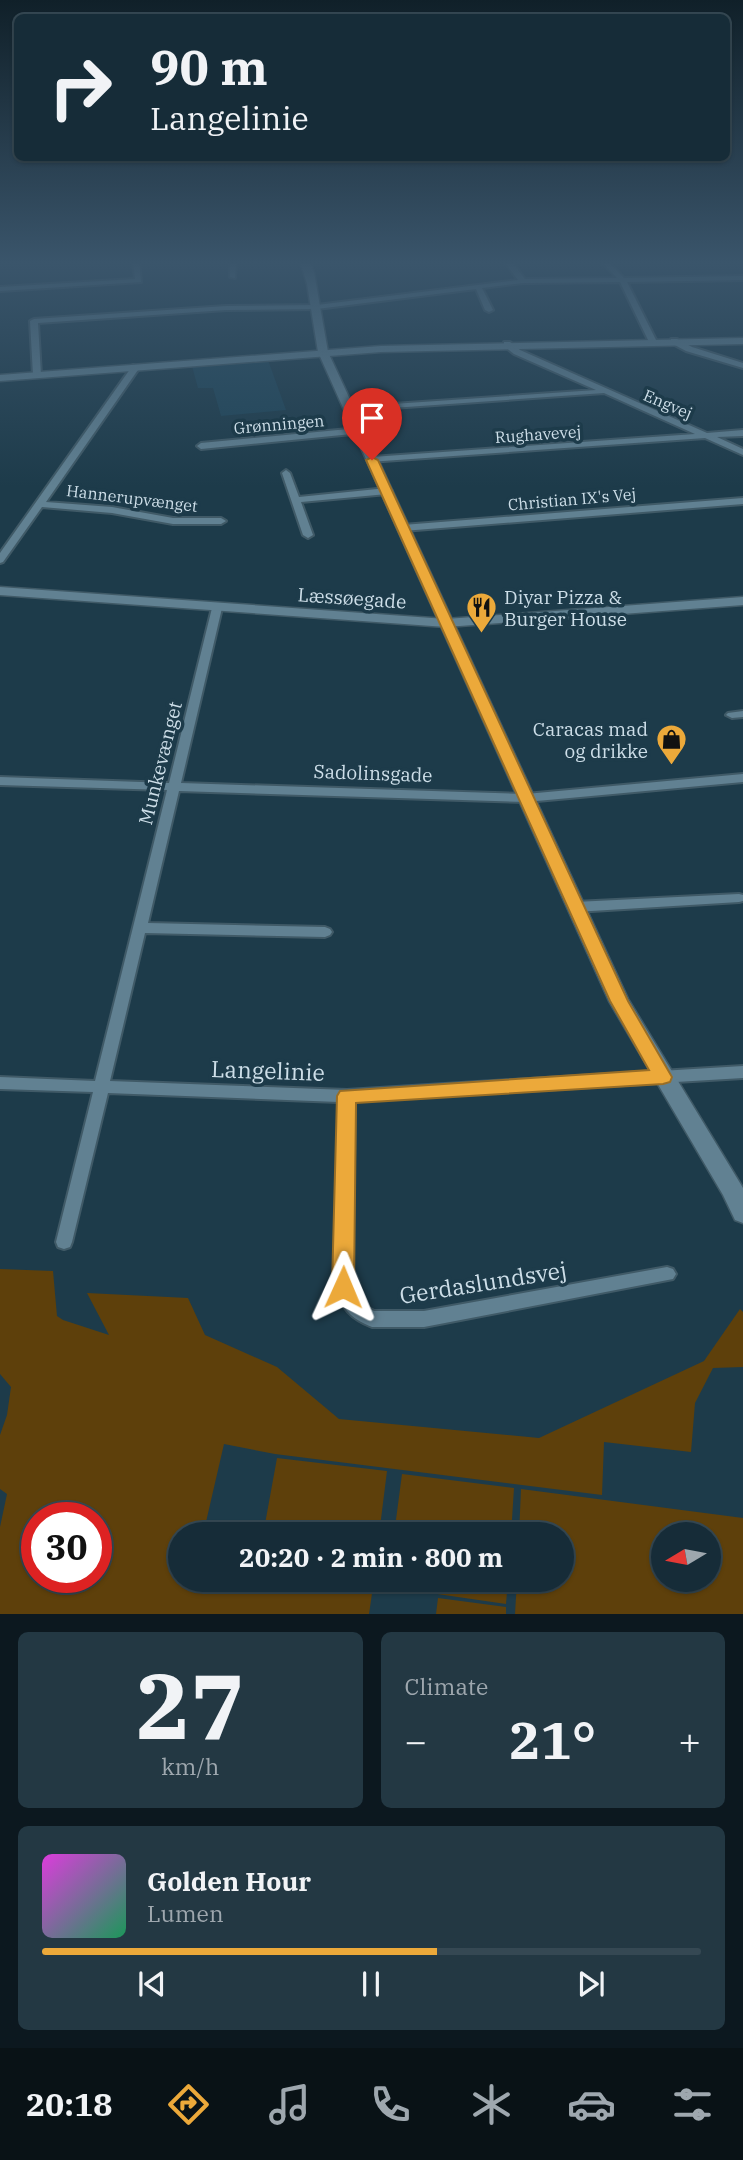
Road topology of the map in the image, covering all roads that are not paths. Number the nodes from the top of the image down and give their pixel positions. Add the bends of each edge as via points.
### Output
1 (35, 336) edge
2 (318, 336) edge
3 (650, 336) edge
4 (674, 341) junction
5 (743, 341) edge
6 (653, 342) junction
7 (507, 344) junction
8 (323, 352) junction
9 (743, 366) edge
10 (136, 368) junction
11 (37, 375) junction
12 (0, 379) edge
13 (605, 392) junction
14 (349, 409) junction
15 (359, 432) junction
16 (743, 433) edge
17 (707, 436) junction
18 (201, 446) dead end
19 (743, 452) edge
20 (372, 460) junction
21 (286, 472) dead end
22 (387, 491) junction
23 (295, 500) junction
24 (743, 501) edge
25 (40, 504) junction
26 (221, 521) dead end
27 (403, 528) junction
28 (308, 535) dead end
29 (0, 560) edge
30 (0, 591) edge
31 (743, 601) edge
32 (217, 608) junction
33 (446, 623) junction
34 (743, 778) edge
35 (0, 781) edge
36 (174, 786) junction
37 (526, 798) junction
38 (739, 898) dead end
39 (575, 907) junction
40 (140, 928) junction
41 (325, 932) dead end
42 (743, 1072) edge
43 (663, 1077) junction
44 (0, 1083) edge
45 (100, 1087) junction
46 (346, 1096) junction
47 (743, 1213) edge
48 (64, 1242) dead end
49 (667, 1275) dead end

1 - 11 street
2 - 8 main road
3 - 6 street
4 - 5 street
4 - 6 street
4 - 9 street
6 - 7 street
7 - 8 street
7 - 13 street, Engvej
8 - 10 street
8 - 14 main road
10 - 11 street
10 - 25 street
11 - 12 street
13 - 14 street
13 - 17 street, Engvej
14 - 15 main road
15 - 18 street, Grønningen
15 - 20 main road
16 - 17 street, Rughavevej
17 - 19 street, Engvej
17 - 20 street, Rughavevej
20 - 22 main road
21 - 23 street
22 - 23 street
22 - 27 main road
23 - 28 street
24 - 27 street, Christian IX's Vej
25 - 26 street, Hannerupvænget via 173,521
25 - 29 street
27 - 33 main road
30 - 32 street, Læssøegade
31 - 33 street, Læssøegade
32 - 33 street, Læssøegade
32 - 36 street, Munkevænget
33 - 37 main road
34 - 37 street, Sadolinsgade
35 - 36 street, Sadolinsgade
36 - 37 street, Sadolinsgade
36 - 40 street, Munkevænget
37 - 39 main road
38 - 39 street
39 - 43 main road via 619,1001
40 - 41 street
40 - 45 street, Munkevænget
42 - 43 street, Langelinie
43 - 46 street, Langelinie
43 - 47 main road
44 - 45 street, Langelinie
45 - 46 street, Langelinie
45 - 48 street, Munkevænget
46 - 49 street, Gerdaslundsvej via 343,1287 353,1308 372,1319 424,1319

